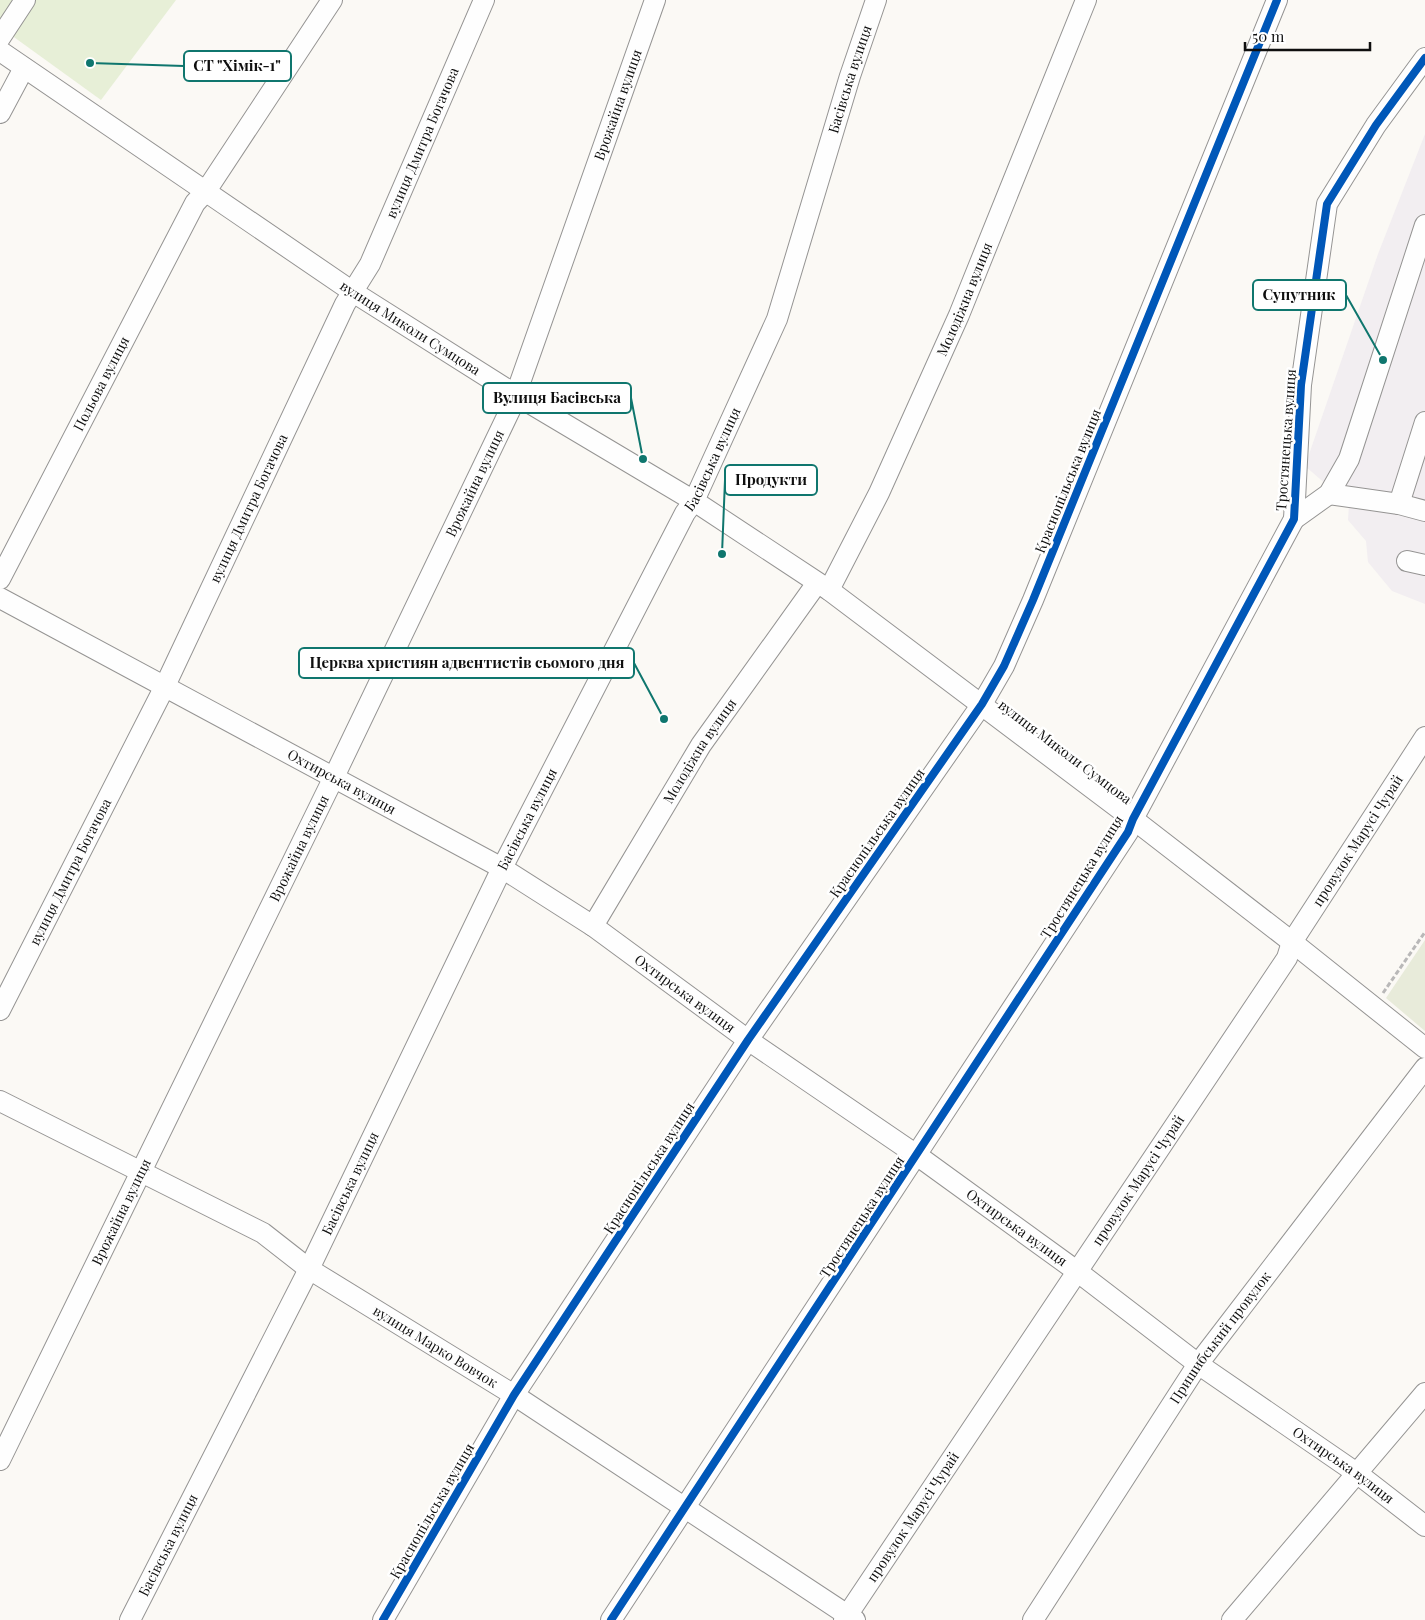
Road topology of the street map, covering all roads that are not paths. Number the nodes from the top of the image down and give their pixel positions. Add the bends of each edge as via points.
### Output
1 (25, 0) edge
2 (332, 0) edge
3 (484, 0) edge
4 (655, 0) edge
5 (876, 0) edge
6 (1086, 0) edge
7 (1277, 0) edge
8 (0, 38) edge
9 (0, 51) edge
10 (1425, 58) edge
11 (24, 68) junction
12 (0, 112) edge
13 (206, 191) junction
14 (1425, 225) edge
15 (353, 292) junction
16 (516, 395) junction
17 (1425, 422) edge
18 (1329, 494) junction
19 (694, 500) junction
20 (1399, 504) junction
21 (1425, 511) edge
22 (1294, 519) junction
23 (0, 579) edge
24 (823, 586) junction
25 (0, 598) edge
26 (164, 688) junction
27 (982, 704) junction
28 (1425, 737) edge
29 (334, 779) junction
30 (1133, 819) junction
31 (502, 868) junction
32 (593, 926) junction
33 (1292, 942) junction
34 (0, 1010) edge
35 (748, 1040) junction
36 (1425, 1048) edge
37 (1425, 1068) edge
38 (0, 1101) edge
39 (918, 1156) junction
40 (141, 1172) junction
41 (309, 1269) junction
42 (1078, 1272) junction
43 (1198, 1364) junction
44 (1425, 1393) edge
45 (514, 1395) junction
46 (0, 1460) edge
47 (1358, 1474) junction
48 (684, 1508) junction
49 (1425, 1526) edge
50 (849, 1618) edge
51 (130, 1620) edge
52 (383, 1620) edge
53 (612, 1620) edge
54 (1033, 1620) edge
55 (1232, 1620) edge

1 - 8 street
2 - 13 street, Польова вулиця
3 - 15 street, вулиця Дмитра Богачова via 370,264
4 - 16 street, Врожайна вулиця
5 - 19 street, Басівська вулиця via 777,319
6 - 24 street, Молодіжна вулиця via 959,316 879,493
7 - 27 street, Краснопільська вулиця via 1033,600 1004,666
9 - 11 street, вулиця Миколи Сумцова
10 - 22 street, Тростянецька вулиця via 1376,124 1327,204 1301,384
11 - 12 street
11 - 13 street, вулиця Миколи Сумцова
13 - 15 street, вулиця Миколи Сумцова
13 - 23 street, Польова вулиця via 195,203
14 - 18 street via 1349,459
15 - 16 street, вулиця Миколи Сумцова
15 - 26 street, вулиця Дмитра Богачова
16 - 19 street, вулиця Миколи Сумцова
16 - 29 street, Врожайна вулиця
17 - 20 street
18 - 20 street
18 - 22 street
19 - 24 street, вулиця Миколи Сумцова
19 - 31 street, Басівська вулиця
20 - 21 street
22 - 30 street, Тростянецька вулиця
24 - 27 street, вулиця Миколи Сумцова
24 - 32 street, Молодіжна вулиця via 701,745
25 - 26 street, Охтирська вулиця
26 - 29 street, Охтирська вулиця
26 - 34 street, вулиця Дмитра Богачова
27 - 30 street, вулиця Миколи Сумцова
27 - 35 street, Краснопільська вулиця
28 - 33 street, провулок Марусі Чурай
29 - 31 street, Охтирська вулиця
29 - 40 street, Врожайна вулиця
30 - 33 street, вулиця Миколи Сумцова
30 - 39 street, Тростянецька вулиця via 1128,832
31 - 32 street, Охтирська вулиця
31 - 41 street, Басівська вулиця
32 - 35 street, Охтирська вулиця
33 - 36 street, вулиця Миколи Сумцова
33 - 42 street, провулок Марусі Чурай via 1287,958
35 - 39 street, Охтирська вулиця
35 - 45 street, Краснопільська вулиця
37 - 43 street, Пришибський провулок
38 - 40 street, вулиця Марко Вовчок
39 - 42 street, Охтирська вулиця
39 - 48 street, Тростянецька вулиця
40 - 41 street, вулиця Марко Вовчок via 263,1233
40 - 46 street, Врожайна вулиця
41 - 45 street, вулиця Марко Вовчок
41 - 51 street, Басівська вулиця
42 - 43 street, Охтирська вулиця
42 - 50 street, провулок Марусі Чурай
43 - 47 street, Охтирська вулиця
43 - 54 street, Пришибський провулок
44 - 47 street
45 - 48 street, вулиця Марко Вовчок
45 - 52 street, Краснопільська вулиця
47 - 49 street, Охтирська вулиця
47 - 55 street
48 - 50 street, вулиця Марко Вовчок
48 - 53 street, Тростянецька вулиця

